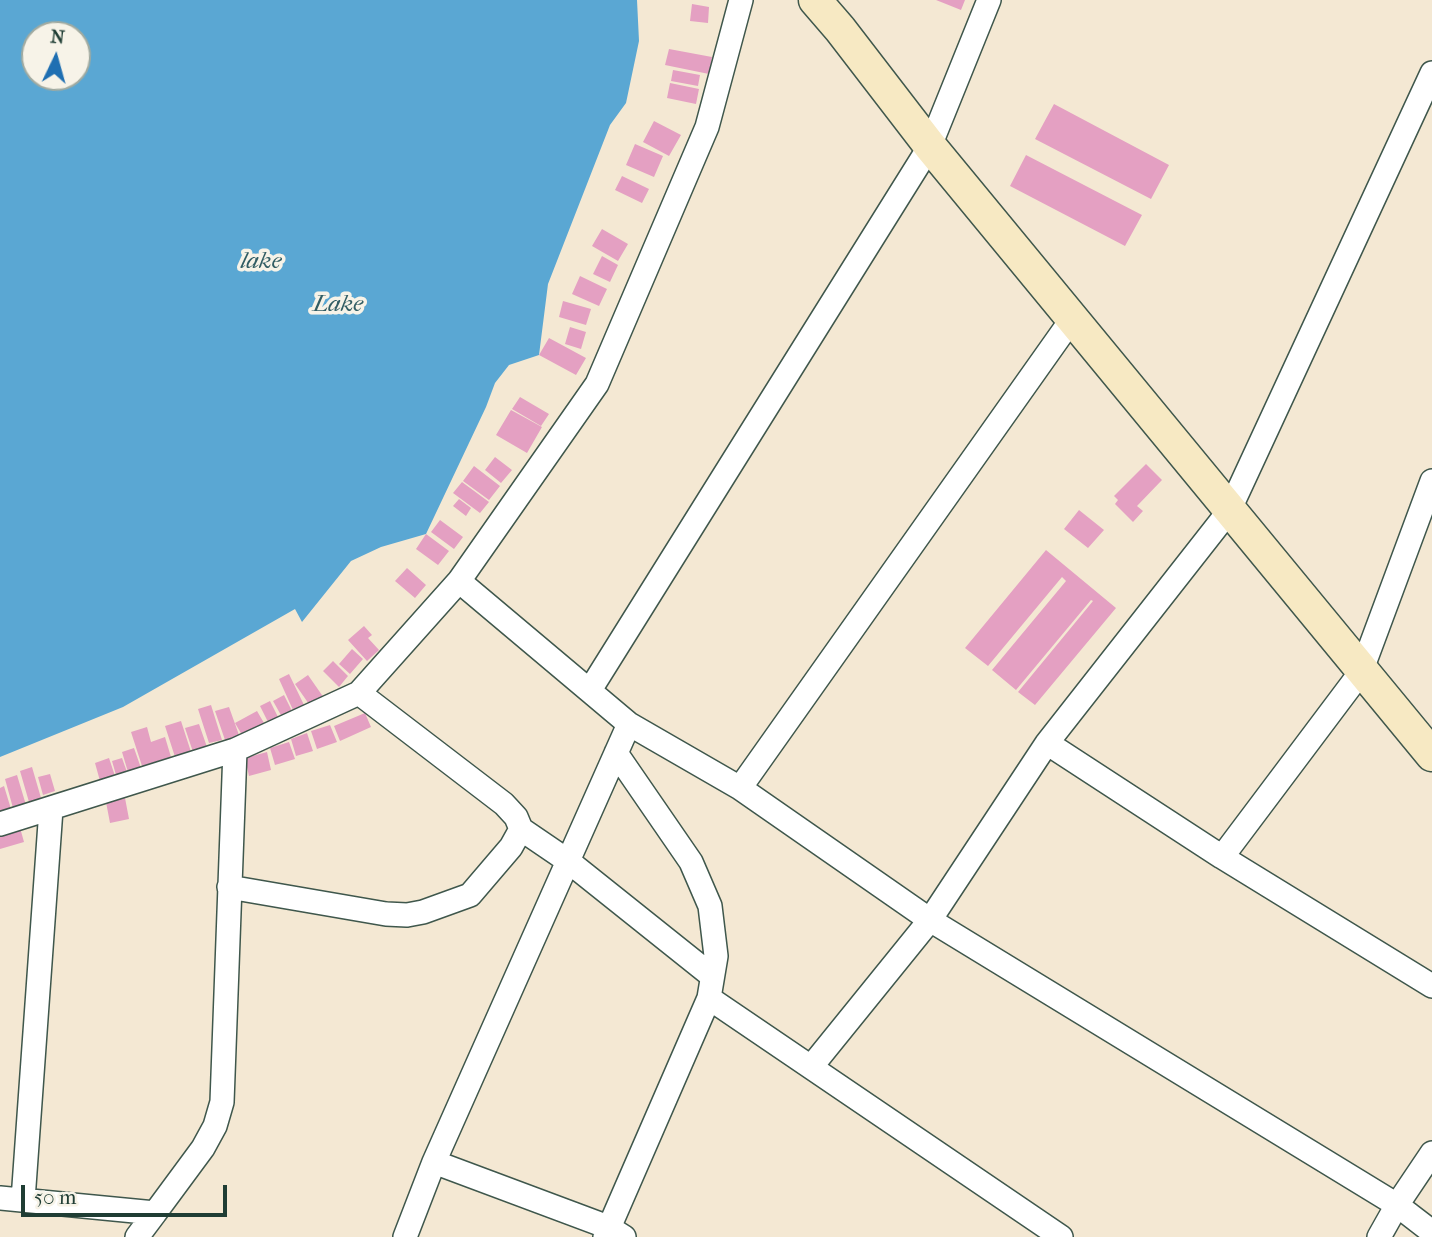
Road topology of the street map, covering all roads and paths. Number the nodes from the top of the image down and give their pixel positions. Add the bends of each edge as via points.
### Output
1 (741, 0) edge
2 (815, 0) edge
3 (989, 0) edge
4 (1432, 74) edge
5 (930, 146) junction
6 (1072, 319) junction
7 (1432, 481) edge
8 (1229, 511) junction
9 (459, 581) junction
10 (1361, 672) junction
11 (590, 690) junction
12 (359, 693) junction
13 (629, 724) junction
14 (1047, 743) junction
15 (235, 750) junction
16 (616, 753) junction
17 (1432, 755) edge
18 (740, 788) junction
19 (51, 809) junction
20 (0, 824) edge
21 (521, 829) junction
22 (1222, 857) junction
23 (568, 861) junction
24 (229, 887) junction
25 (930, 920) junction
26 (1432, 986) edge
27 (711, 987) junction
28 (811, 1067) junction
29 (1432, 1153) edge
30 (434, 1162) junction
31 (0, 1198) edge
32 (23, 1200) junction
33 (1397, 1205) junction
34 (155, 1213) junction
35 (1432, 1232) edge
36 (612, 1234) edge
37 (137, 1237) edge
38 (405, 1237) edge
39 (1061, 1237) edge
40 (1379, 1237) edge

1 - 9 street via 707,127 597,384
2 - 5 street
3 - 5 street
4 - 8 street
5 - 6 street
5 - 11 street
6 - 8 street
6 - 18 street
7 - 10 street
8 - 10 street
8 - 14 street
9 - 11 street
9 - 12 street
10 - 17 street
10 - 22 street
11 - 13 street
12 - 15 street
12 - 21 street via 504,804
13 - 16 street
13 - 18 street
14 - 22 street
14 - 25 street
15 - 19 street
15 - 24 street
16 - 23 street
16 - 27 street via 691,862 710,906 716,956
18 - 25 street
19 - 20 street
19 - 32 street
21 - 23 street
21 - 24 street via 470,895 423,912 386,914
22 - 26 street
23 - 27 street
23 - 30 street
24 - 34 street via 222,1102 203,1147
25 - 28 street
25 - 33 street
27 - 28 street
27 - 36 street
28 - 39 street
29 - 33 street
30 - 36 street
30 - 38 street
31 - 32 street
32 - 34 street
33 - 35 street
33 - 40 street
34 - 37 street

